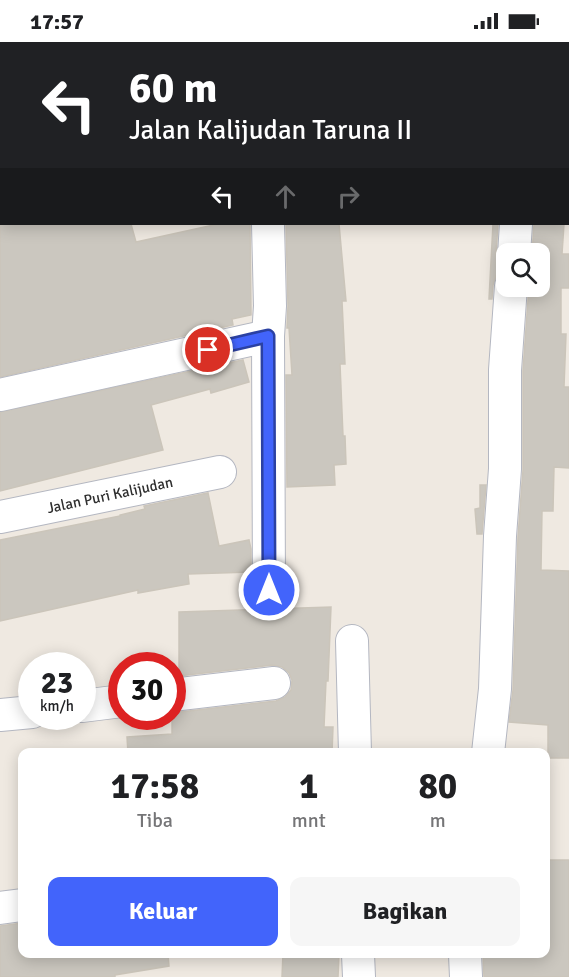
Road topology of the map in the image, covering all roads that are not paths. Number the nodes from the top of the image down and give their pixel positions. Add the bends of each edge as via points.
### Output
1 (268, 225) edge
2 (516, 225) edge
3 (515, 243) edge
4 (511, 297) edge
5 (268, 336) junction
6 (0, 395) edge
7 (220, 472) dead end
8 (0, 518) edge
9 (269, 590) dead end
10 (352, 641) dead end
11 (274, 683) dead end
12 (186, 693) edge
13 (18, 713) edge
14 (0, 715) edge
15 (355, 748) edge
16 (489, 748) edge
17 (18, 906) edge
18 (0, 908) edge
19 (358, 958) edge
20 (465, 958) edge
21 (359, 977) edge
22 (466, 977) edge

1 - 5 street
2 - 3 street
4 - 16 street via 505,370 505,469 495,689
5 - 6 street
5 - 9 street
7 - 8 street, Jalan Puri Kalijudan
10 - 15 street
11 - 12 street
13 - 14 street
17 - 18 street
19 - 21 street
20 - 22 street

